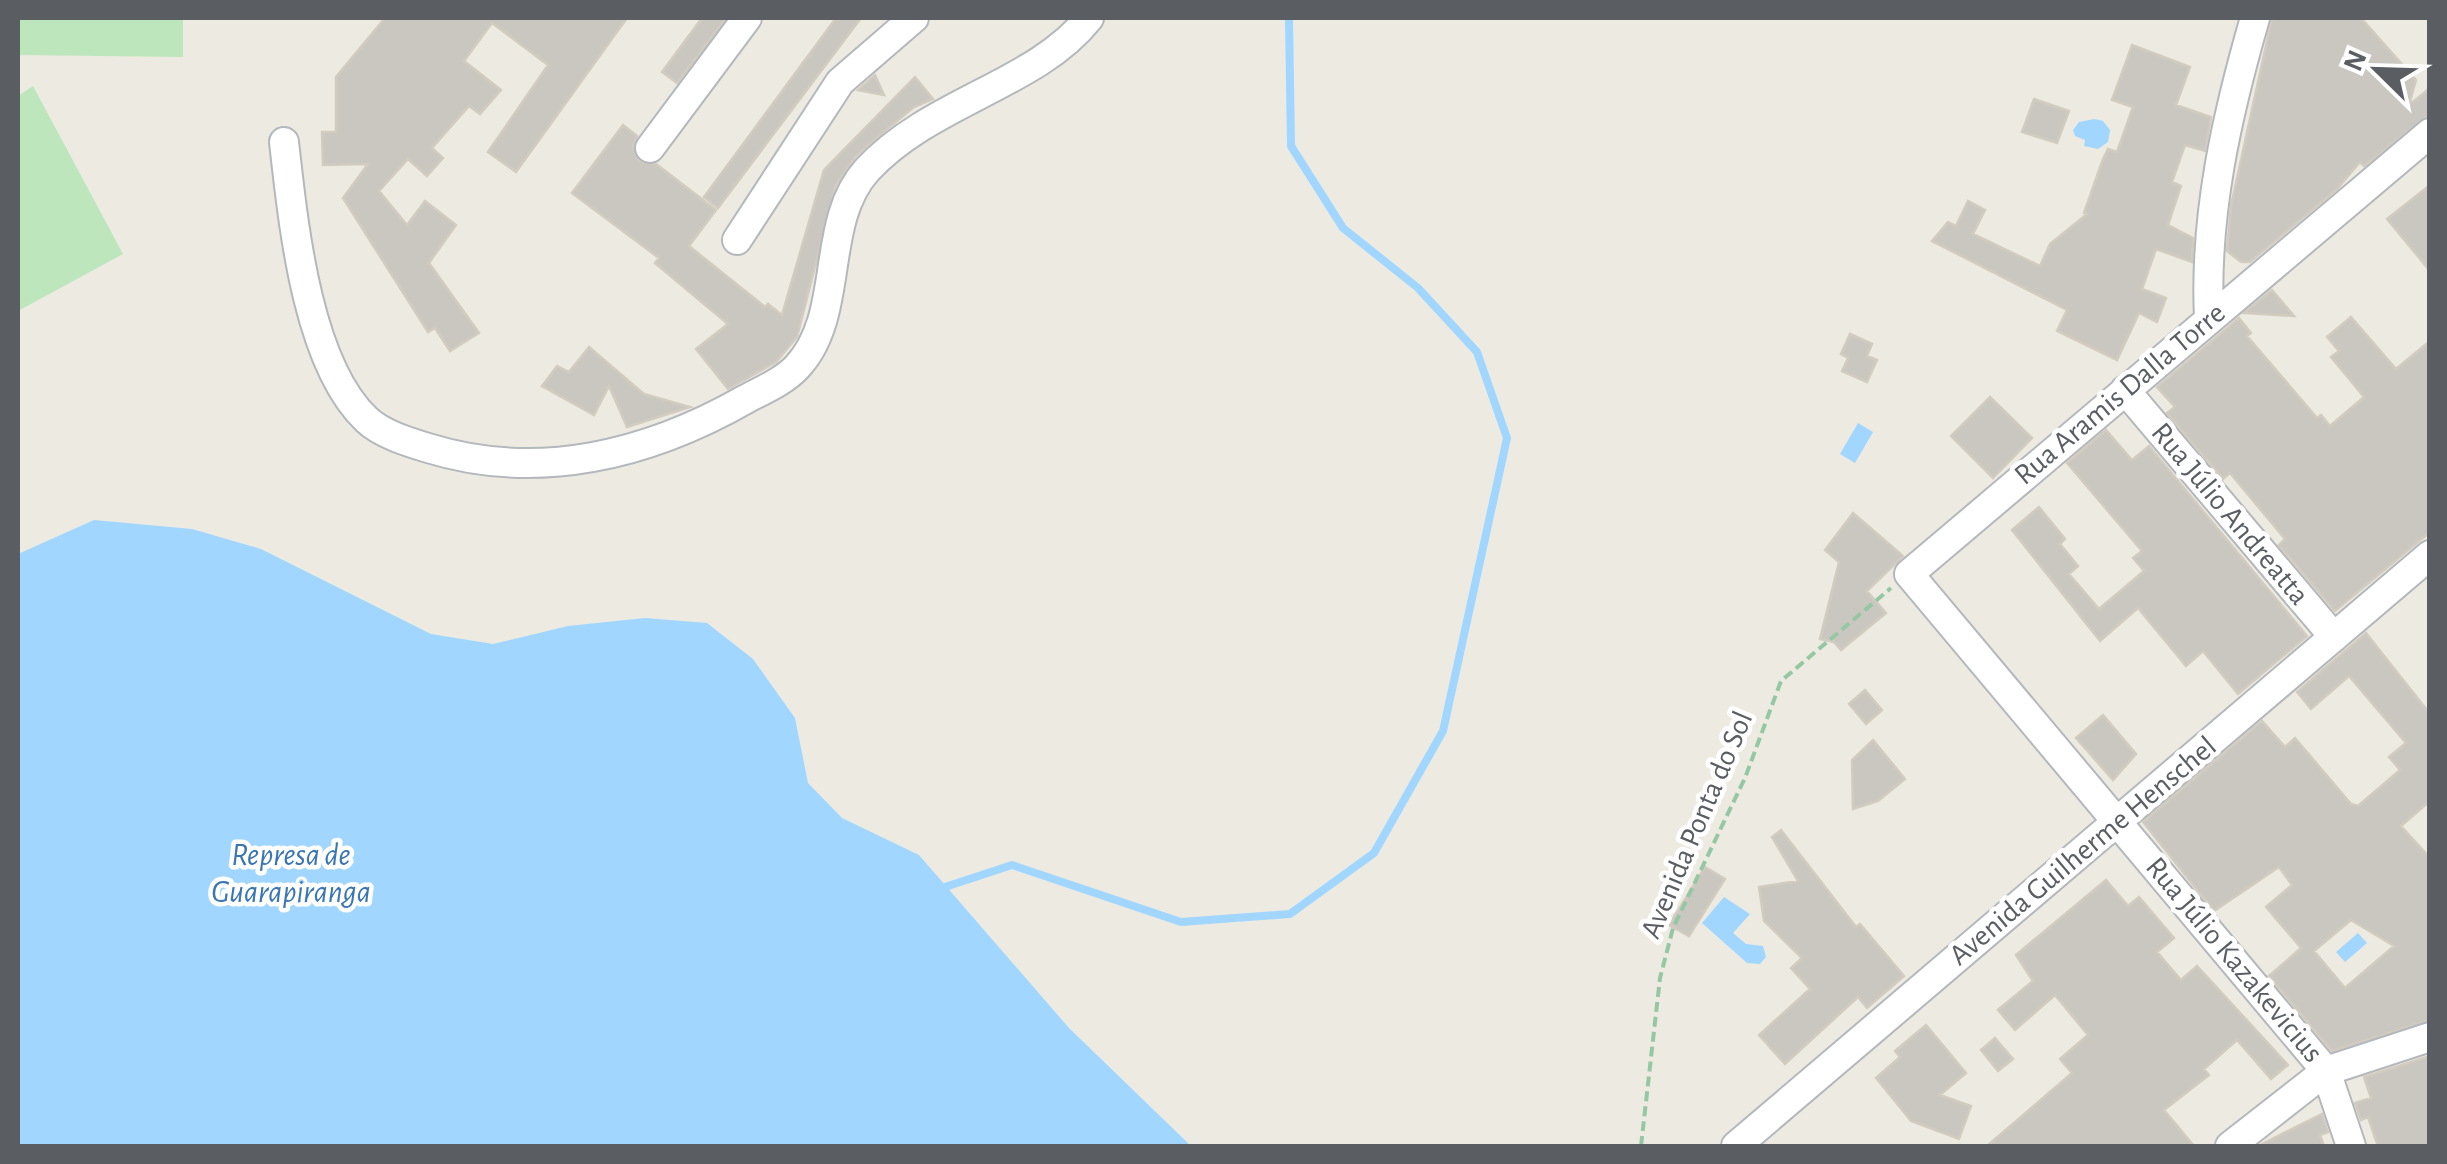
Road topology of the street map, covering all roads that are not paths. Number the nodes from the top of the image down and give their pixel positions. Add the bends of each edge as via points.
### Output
1 (747, 18) edge
2 (914, 18) edge
3 (1089, 18) edge
4 (2254, 18) edge
5 (2430, 132) edge
6 (284, 142) dead end
7 (650, 148) dead end
8 (736, 240) dead end
9 (2210, 318) junction
10 (2125, 390) junction
11 (2430, 555) edge
12 (1908, 574) joint
13 (2334, 637) junction
14 (2118, 820) junction
15 (2430, 1037) edge
16 (2326, 1071) junction
17 (1736, 1146) edge
18 (2230, 1146) edge
19 (2351, 1146) edge

1 - 7 street
2 - 8 street via 840,82
3 - 6 street via 1016,74 910,130 864,174 846,208 819,325 791,373 704,423 599,458 470,461 402,440 368,421 342,388 298,262
4 - 9 street via 2226,130 2210,238
5 - 9 street, Rua Aramis Dalla Torre
9 - 10 street, Rua Aramis Dalla Torre
10 - 12 street, Rua Aramis Dalla Torre
10 - 13 street, Rua Júlio Andreatta
11 - 13 street, Avenida Guilherme Henschel
12 - 14 street, Rua Júlio Kazakevicius
13 - 14 street, Avenida Guilherme Henschel
14 - 16 street, Rua Júlio Kazakevicius
14 - 17 street, Avenida Guilherme Henschel
15 - 16 street
16 - 18 street
16 - 19 street

